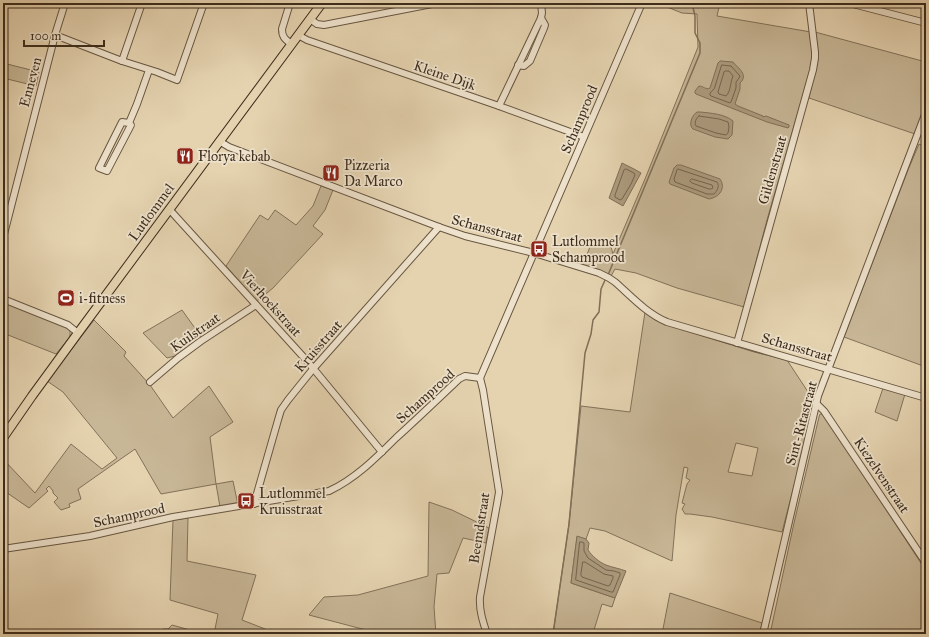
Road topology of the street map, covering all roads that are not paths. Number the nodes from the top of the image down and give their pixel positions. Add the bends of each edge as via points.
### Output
1 (65, 3) edge
2 (142, 3) edge
3 (204, 3) edge
4 (290, 3) edge
5 (322, 3) edge
6 (438, 3) edge
7 (541, 3) edge
8 (642, 3) edge
9 (810, 3) edge
10 (849, 3) edge
11 (310, 19) junction
12 (926, 23) edge
13 (55, 35) junction
14 (298, 35) junction
15 (291, 44) junction
16 (122, 62) junction
17 (149, 70) junction
18 (498, 106) junction
19 (926, 112) edge
20 (129, 123) junction
21 (584, 137) junction
22 (219, 141) junction
23 (169, 209) junction
24 (439, 227) junction
25 (3, 238) edge
26 (534, 253) junction
27 (3, 299) edge
28 (256, 305) junction
29 (78, 332) junction
30 (737, 342) junction
31 (313, 369) junction
32 (828, 369) junction
33 (480, 378) junction
34 (150, 382) dead end
35 (926, 398) edge
36 (816, 403) junction
37 (3, 438) edge
38 (382, 452) junction
39 (254, 504) junction
40 (3, 549) edge
41 (926, 563) edge
42 (487, 634) edge
43 (763, 634) edge

1 - 13 street, Enneven
2 - 16 street
3 - 17 street via 177,80
4 - 15 street via 282,33
5 - 11 main road, Lutlommel
6 - 11 street via 324,25
7 - 18 street via 541,18
8 - 21 street, Schamprood
9 - 30 street, Gildenstraat via 815,52 813,70
10 - 12 street
11 - 14 main road, Lutlommel
13 - 16 street
13 - 25 street, Enneven
14 - 15 main road, Lutlommel
14 - 18 street, Kleine Dijk
15 - 22 main road, Lutlommel
16 - 17 street
17 - 20 street
18 - 21 street, Kleine Dijk
19 - 32 street, Sint-Ritastraat
20 - 20 street via 122,122 99,168 107,171 131,126
21 - 26 street, Schamprood
22 - 23 main road, Lutlommel
22 - 24 street, Schansstraat
23 - 28 street, Vierhoekstraat
23 - 29 main road, Lutlommel
24 - 26 street, Schansstraat
24 - 31 street, Kruisstraat
26 - 30 street, Schansstraat via 607,277 659,318
26 - 33 street, Schamprood
27 - 29 street via 68,325
28 - 31 street, Vierhoekstraat
28 - 34 street, Kuilstraat via 169,364
29 - 37 main road, Lutlommel
30 - 32 street, Schansstraat
31 - 38 street, Vierhoekstraat
31 - 39 street, Kruisstraat via 282,410
32 - 35 street, Schansstraat
32 - 36 street, Sint-Ritastraat
33 - 38 street, Schamprood via 465,376 459,379
33 - 42 street, Beemdstraat via 498,492 479,605
36 - 41 street, Kiezelvenstraat via 824,411
36 - 43 street, Sint-Ritastraat
38 - 39 street, Schamprood via 339,487
39 - 40 street, Schamprood via 173,517 90,536

